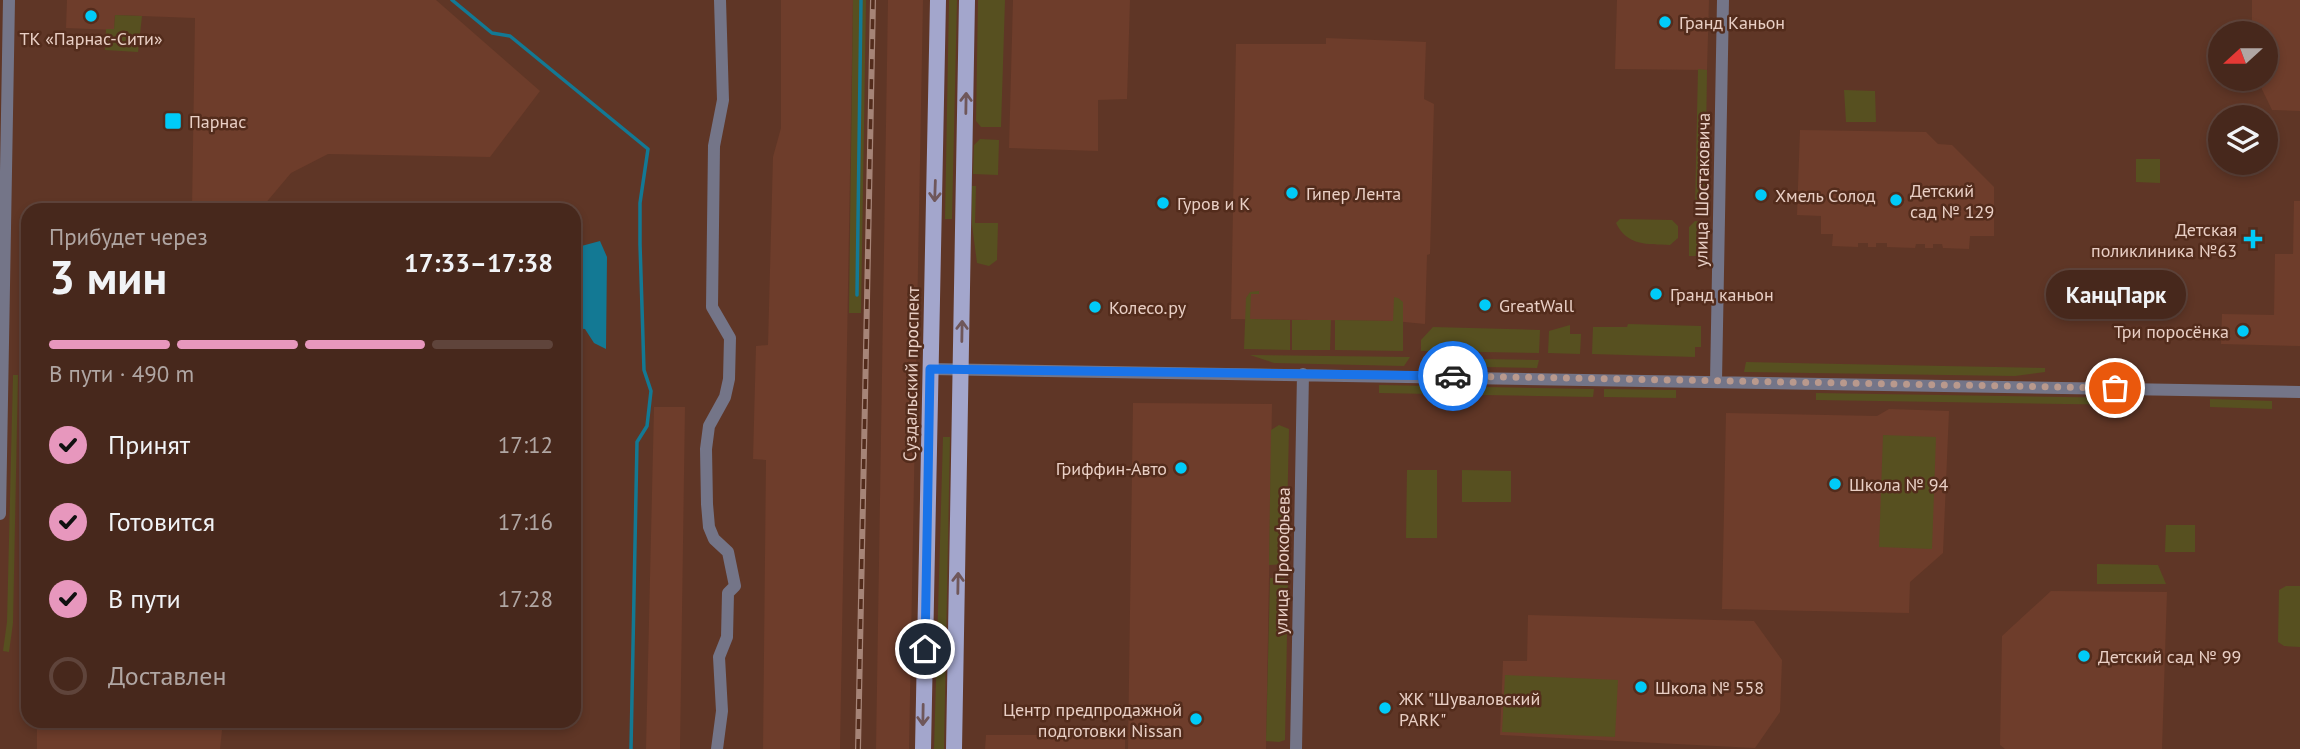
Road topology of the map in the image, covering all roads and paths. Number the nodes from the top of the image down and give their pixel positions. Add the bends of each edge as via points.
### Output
1 (9, 0) edge
2 (720, 0) edge
3 (938, 0) edge
4 (967, 0) edge
5 (1723, 0) edge
6 (2, 85) edge
7 (930, 369) junction
8 (961, 369) junction
9 (1303, 374) junction
10 (1716, 381) junction
11 (2300, 391) edge
12 (1, 473) edge
13 (0, 514) edge
14 (717, 749) edge
15 (923, 749) edge
16 (954, 749) edge
17 (1296, 749) edge

1 - 6 street
2 - 14 street via 723,100 713,146 712,307 730,338 730,352 725,397 709,426 707,504 709,527 728,552 735,586 728,593 727,637 719,657 722,711
3 -> 7 main road, Суздальский проспект
8 -> 4 main road
5 - 10 street, улица Шостаковича
6 - 12 street via 6,240
7 - 8 street
7 -> 15 main road, Суздальский проспект
8 - 9 street
16 -> 8 main road
9 - 10 street
9 - 17 street, улица Прокофьева
10 - 11 street
12 - 13 street

